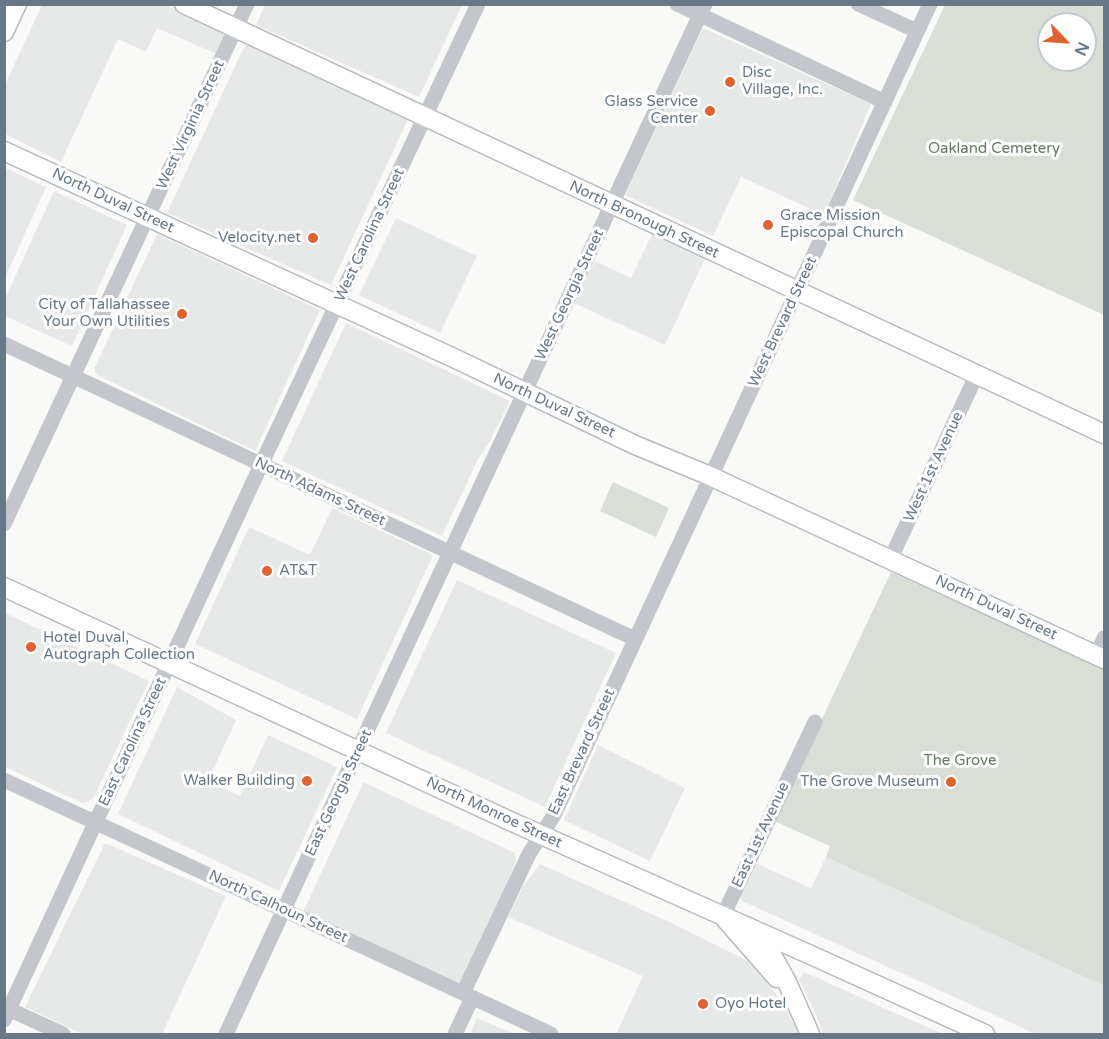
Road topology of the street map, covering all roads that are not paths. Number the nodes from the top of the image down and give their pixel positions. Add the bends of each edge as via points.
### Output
1 (17, 4) edge
2 (184, 4) edge
3 (247, 4) edge
4 (478, 4) edge
5 (676, 4) edge
6 (858, 4) edge
7 (930, 4) edge
8 (702, 10) edge
9 (236, 28) junction
10 (917, 31) junction
11 (4, 32) edge
12 (885, 102) junction
13 (426, 117) junction
14 (4, 151) edge
15 (612, 205) junction
16 (148, 217) junction
17 (798, 291) junction
18 (337, 305) junction
19 (4, 345) edge
20 (976, 374) junction
21 (74, 376) junction
22 (525, 393) junction
23 (1104, 434) edge
24 (261, 465) junction
25 (710, 476) junction
26 (4, 524) edge
27 (451, 552) junction
28 (891, 560) junction
29 (4, 587) edge
30 (1104, 638) edge
31 (635, 639) junction
32 (1101, 657) edge
33 (169, 664) junction
34 (815, 722) dead end
35 (359, 751) junction
36 (4, 780) edge
37 (96, 822) junction
38 (542, 835) junction
39 (284, 910) junction
40 (723, 916) junction
41 (759, 932) junction
42 (813, 956) junction
43 (790, 989) junction
44 (467, 995) junction
45 (6, 1012) edge
46 (63, 1035) edge
47 (226, 1035) edge
48 (455, 1035) edge
49 (551, 1035) edge
50 (810, 1035) edge
51 (985, 1035) edge

1 - 11 main road
2 - 9 main road, North Bronough Street
3 - 9 street, West Virginia Street
4 - 13 street, West Carolina Street
5 - 8 street
6 - 10 street
7 - 10 street, West Brevard Street
8 - 12 street
8 - 15 street, West Georgia Street
9 - 13 main road, North Bronough Street
9 - 16 street, West Virginia Street
10 - 12 street, West Brevard Street
12 - 17 street, West Brevard Street
13 - 15 main road, North Bronough Street
13 - 18 street, West Carolina Street
14 - 16 main road, North Duval Street
15 - 17 main road, North Bronough Street
15 - 22 street, West Georgia Street
16 - 18 main road, North Duval Street
16 - 21 street, West Virginia Street
17 - 20 main road, North Bronough Street
17 - 25 street, West Brevard Street
18 - 22 main road, North Duval Street
18 - 24 street, West Carolina Street
19 - 21 street, North Adams Street
20 - 23 main road, North Bronough Street
20 - 28 street, West 1st Avenue
21 - 24 street, North Adams Street
21 - 26 street, West Virginia Street
22 - 25 main road, North Duval Street
22 - 27 street, West Georgia Street
24 - 27 street, North Adams Street
24 - 33 street, East Carolina Street
25 - 28 main road, North Duval Street
25 - 31 street, West Brevard Street
27 - 31 street, North Adams Street
27 - 35 street, East Georgia Street
28 - 32 main road, North Duval Street
29 - 33 main road, North Monroe Street
30 - 32 street
31 - 38 street, East Brevard Street
33 - 35 main road, North Monroe Street
33 - 37 street, East Carolina Street
34 - 40 street, East 1st Avenue
35 - 38 main road, North Monroe Street
35 - 39 street, East Georgia Street
36 - 37 street, North Calhoun Street
37 - 39 street, North Calhoun Street
37 - 45 street, East Carolina Street
38 - 40 main road, North Monroe Street
38 - 44 street, East Brevard Street via 529,854
39 - 44 street, North Calhoun Street
39 - 47 street, East Georgia Street
40 - 41 main road, North Monroe Street
40 - 43 main road
41 - 42 main road, North Monroe Street
41 - 43 main road
42 - 43 main road via 791,970
42 - 51 main road, North Monroe Street
43 - 50 main road
44 - 48 street, East Brevard Street
44 - 49 street, North Calhoun Street
45 - 46 street

